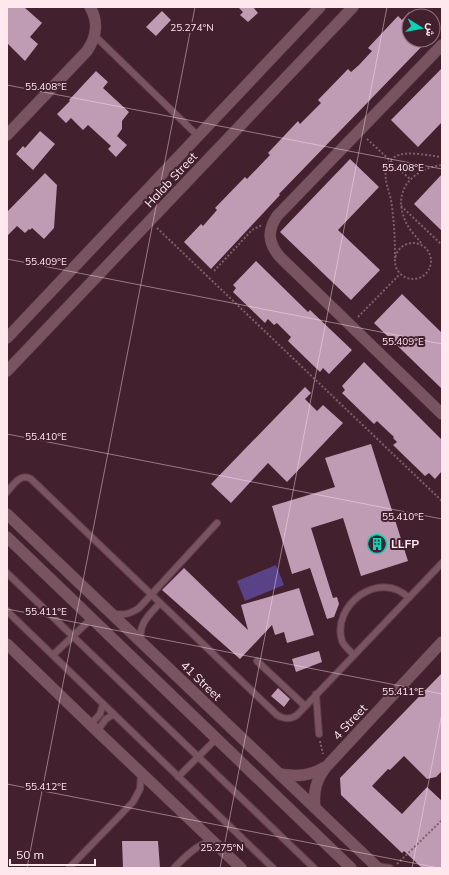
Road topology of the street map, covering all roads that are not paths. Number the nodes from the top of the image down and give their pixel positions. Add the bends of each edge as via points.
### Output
1 (90, 7) edge
2 (320, 7) edge
3 (353, 7) edge
4 (95, 36) junction
5 (442, 45) edge
6 (7, 136) edge
7 (198, 136) junction
8 (7, 338) edge
9 (7, 371) edge
10 (442, 414) edge
11 (7, 492) edge
12 (7, 514) edge
13 (216, 523) dead end
14 (7, 537) edge
15 (442, 563) edge
16 (7, 573) edge
17 (151, 595) junction
18 (409, 598) junction
19 (160, 603) junction
20 (7, 611) edge
21 (110, 612) junction
22 (92, 618) junction
23 (73, 636) junction
24 (141, 642) junction
25 (442, 642) edge
26 (7, 644) edge
27 (53, 655) junction
28 (354, 655) junction
29 (257, 661) dead end
30 (316, 694) junction
31 (103, 704) junction
32 (305, 706) junction
33 (114, 714) junction
34 (93, 728) junction
35 (319, 734) road end
36 (216, 739) junction
37 (198, 757) junction
38 (326, 767) junction
39 (141, 774) junction
40 (280, 774) junction
41 (178, 777) junction
42 (315, 808) junction
43 (212, 841) junction
44 (377, 867) edge
45 (69, 868) edge
46 (174, 868) edge
47 (241, 868) edge
48 (273, 868) edge
49 (314, 868) edge
50 (351, 868) edge
51 (390, 868) edge

1 - 4 street via 95,19
2 - 7 street, Halab Street
3 - 9 street, Halab Street
4 - 6 street via 87,51
4 - 7 lane
5 - 10 street via 277,216 270,232 270,242 274,250
7 - 8 street, Halab Street
11 - 17 lane via 20,478 24,476 31,479
12 - 21 street, 41 Street
13 - 17 lane
14 - 22 street
15 - 18 lane
16 - 23 lane
17 - 19 lane
17 - 21 lane via 133,612 122,615
18 - 28 lane
18 - 28 lane via 398,589 378,587 364,592 353,601 345,613 341,627 342,641
19 - 24 lane via 142,624
19 - 32 lane via 281,718 292,718
20 - 27 lane
21 - 24 street, 41 Street
22 - 23 lane
22 - 36 street
23 - 27 lane
23 - 37 lane
24 - 40 street, 41 Street
25 - 38 street, 4 Street
26 - 34 street
27 - 31 lane
28 - 30 lane
29 - 32 lane
30 - 32 lane
30 - 35 lane
31 - 33 lane
31 - 34 lane
33 - 34 lane
33 - 41 lane
34 - 39 street
36 - 37 lane
36 - 50 street
37 - 41 lane
37 - 49 lane
38 - 40 street, 4 Street via 303,776
38 - 42 street, 4 Street via 315,786
39 - 43 street
39 - 45 lane via 140,789 133,802
40 - 42 street, 41 Street
41 - 48 lane
42 - 44 street, 41 Street
43 - 46 lane via 194,848
43 - 47 street
44 - 51 lane

